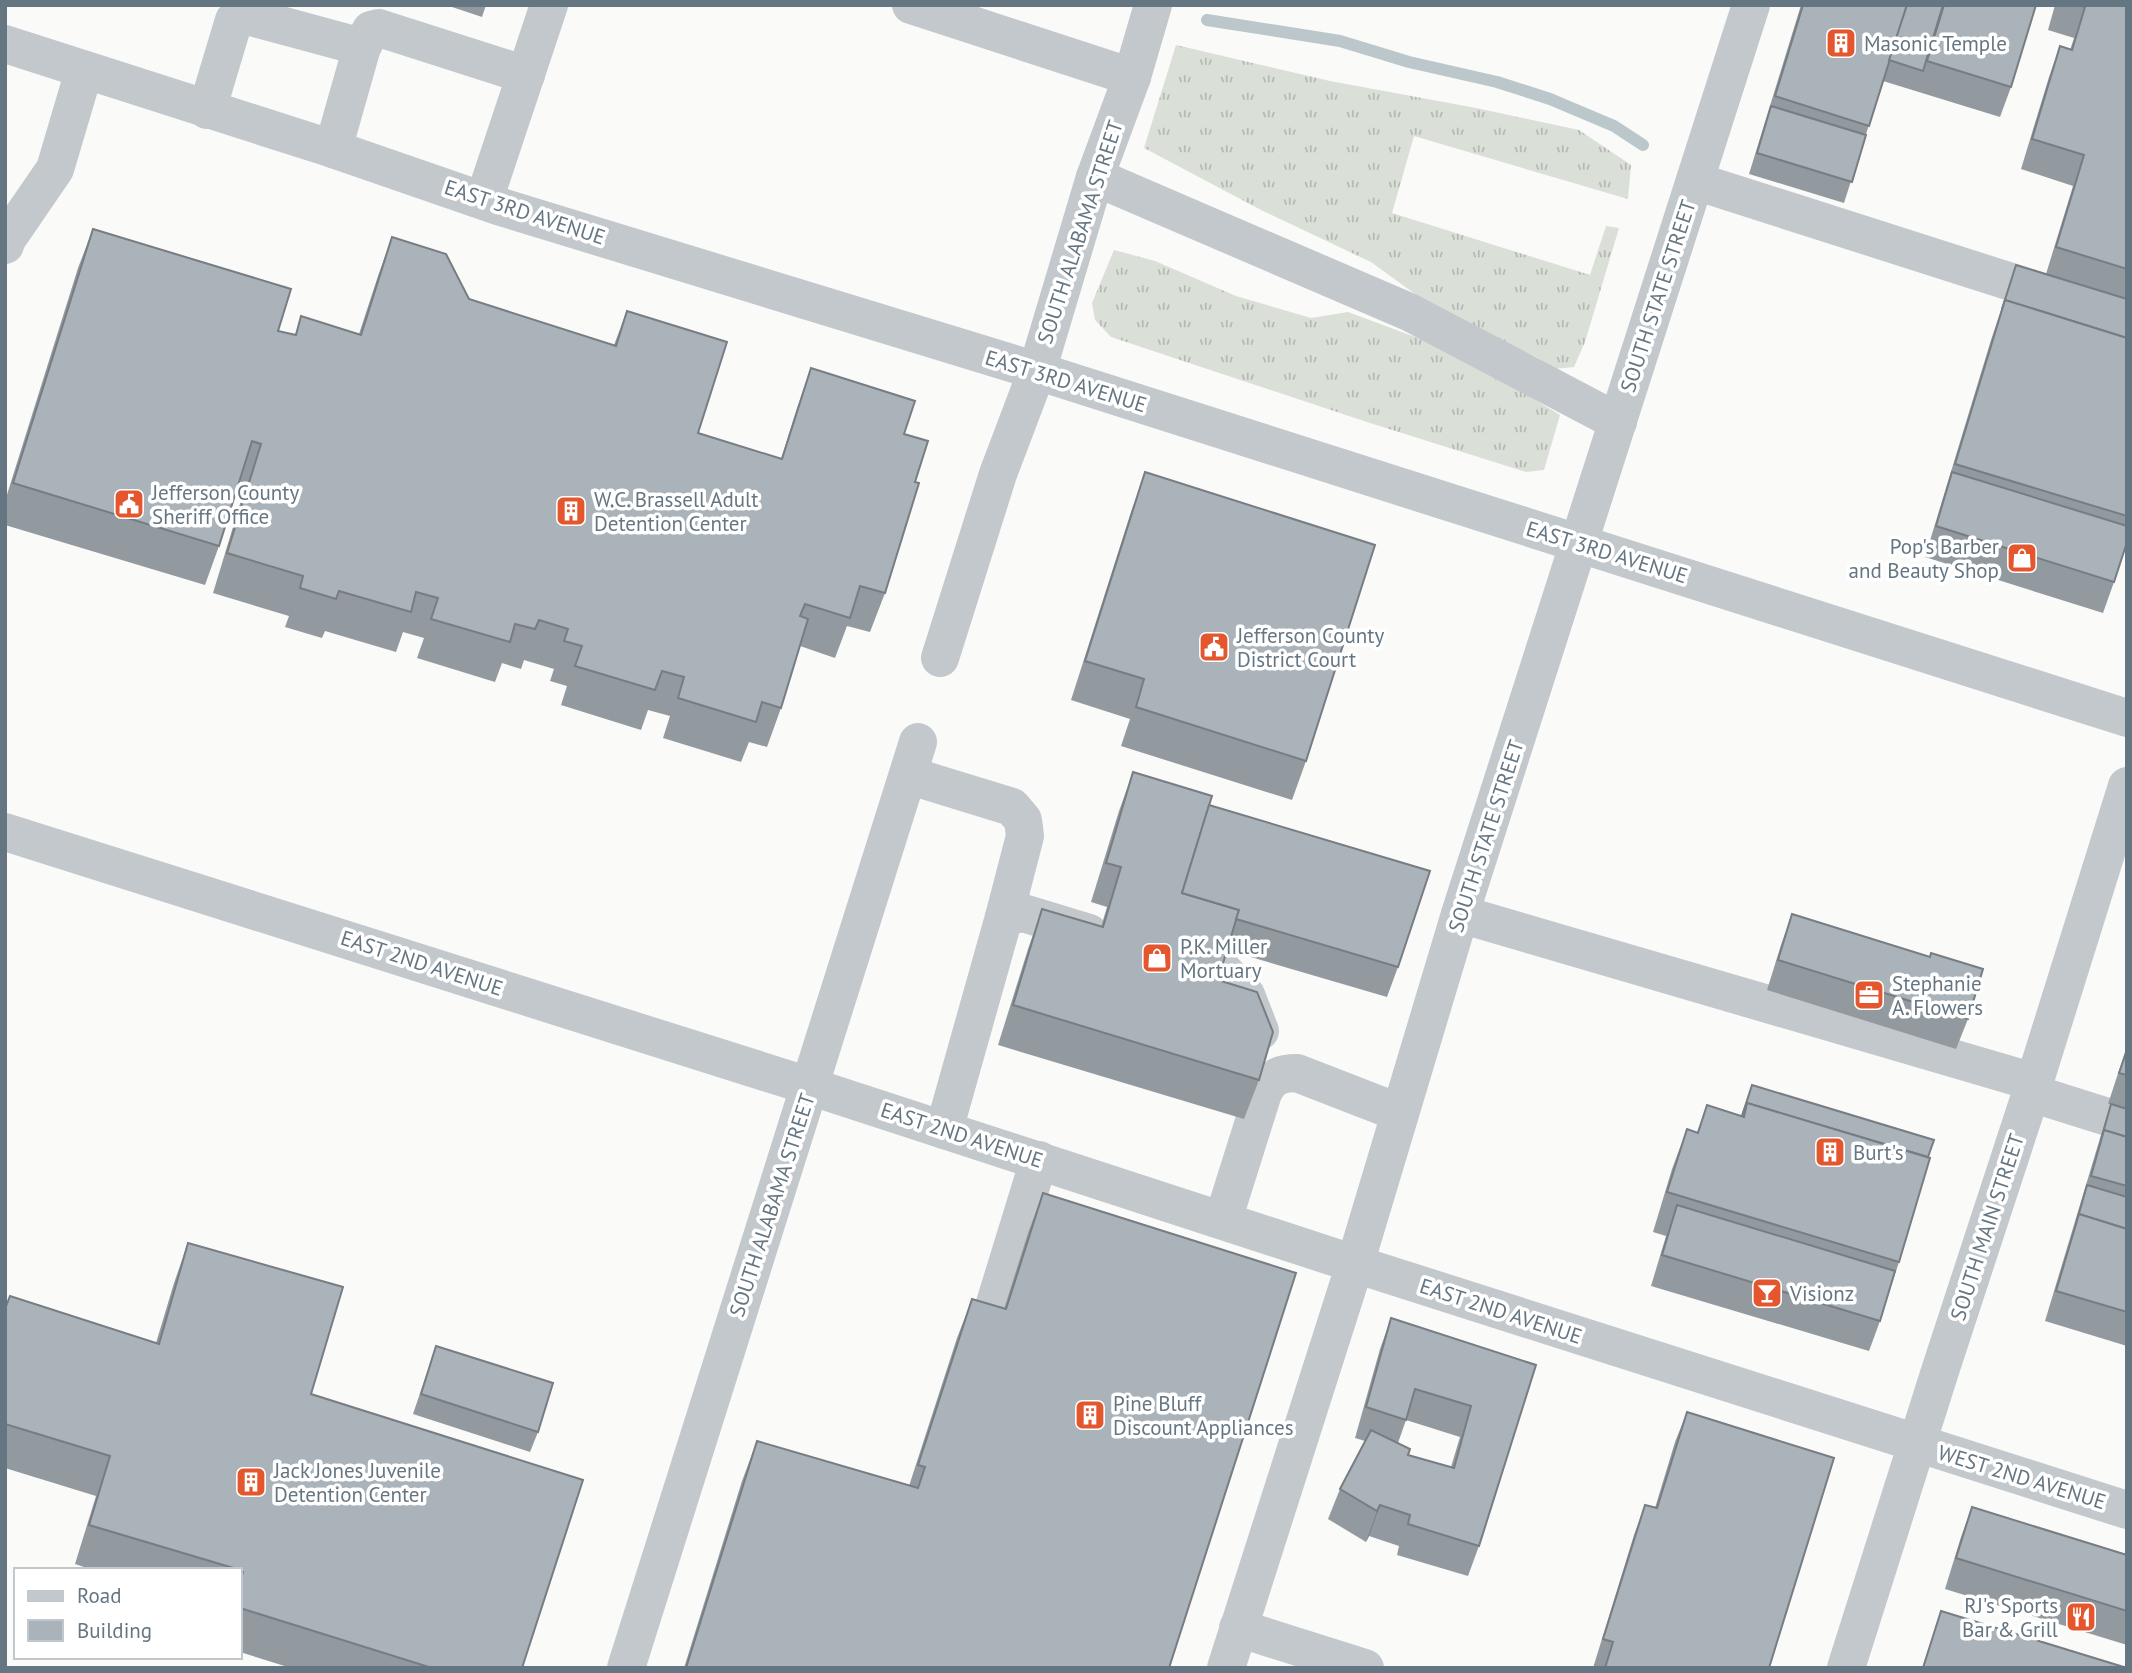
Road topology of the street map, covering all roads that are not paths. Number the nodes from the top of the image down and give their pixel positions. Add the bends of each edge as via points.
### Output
1 (549, 5) edge
2 (911, 5) edge
3 (1153, 5) edge
4 (1751, 5) edge
5 (5, 44) edge
6 (362, 47) junction
7 (85, 71) junction
8 (526, 75) junction
9 (1132, 77) junction
10 (207, 110) junction
11 (333, 149) junction
12 (1094, 177) junction
13 (1695, 181) junction
14 (484, 200) junction
15 (5, 245) edge
16 (2127, 319) edge
17 (1037, 371) junction
18 (1618, 422) junction
19 (1580, 544) junction
20 (940, 658) dead end
21 (2127, 718) edge
22 (2127, 786) edge
23 (5, 832) edge
24 (1460, 914) junction
25 (1004, 917) junction
26 (1098, 935) edge
27 (1219, 966) edge
28 (1279, 1076) junction
29 (809, 1086) junction
30 (2032, 1088) junction
31 (1400, 1113) junction
32 (2127, 1123) edge
33 (944, 1130) junction
34 (1039, 1160) junction
35 (1223, 1220) junction
36 (1355, 1264) junction
37 (984, 1339) edge
38 (1916, 1444) junction
39 (2127, 1510) edge
40 (1238, 1628) junction
41 (626, 1668) edge
42 (1226, 1668) edge
43 (1365, 1668) edge
44 (1846, 1668) edge

1 - 8 street
2 - 9 street
3 - 9 street, SOUTH ALABAMA STREET
4 - 13 street, SOUTH STATE STREET
5 - 7 street, EAST 3RD AVENUE
6 - 8 street via 371,30 379,28
6 - 10 street via 240,14 234,20
6 - 11 street
7 - 10 street, EAST 3RD AVENUE
7 - 15 street via 55,169
8 - 14 street
9 - 12 street, SOUTH ALABAMA STREET
10 - 11 street, EAST 3RD AVENUE
11 - 14 street, EAST 3RD AVENUE
12 - 17 street, SOUTH ALABAMA STREET
12 - 18 street via 1409,312
13 - 16 street
13 - 18 street, SOUTH STATE STREET
14 - 17 street, EAST 3RD AVENUE
17 - 19 street, EAST 3RD AVENUE
17 - 20 street, SOUTH ALABAMA STREET via 998,474
18 - 19 street, SOUTH STATE STREET
19 - 21 street, EAST 3RD AVENUE
19 - 24 street, SOUTH STATE STREET
22 - 30 street, SOUTH MAIN STREET
23 - 29 street, EAST 2ND AVENUE
24 - 30 street
24 - 31 street, SOUTH STATE STREET
25 - 26 street via 1023,913
25 - 29 street, SOUTH ALABAMA STREET via 1025,836 1023,820 1012,807 913,758
25 - 33 street
27 - 28 street via 1246,995
28 - 31 street via 1297,1073
28 - 35 street via 1263,1093
29 - 33 street, EAST 2ND AVENUE
29 - 41 street, SOUTH ALABAMA STREET
30 - 32 street
30 - 38 street, SOUTH MAIN STREET
31 - 36 street, SOUTH STATE STREET
33 - 34 street, EAST 2ND AVENUE
34 - 35 street, EAST 2ND AVENUE
34 - 37 street
35 - 36 street, EAST 2ND AVENUE
36 - 38 street, EAST 2ND AVENUE
36 - 40 street, SOUTH STATE STREET
38 - 39 street, WEST 2ND AVENUE
38 - 44 street, SOUTH MAIN STREET
40 - 42 street, SOUTH STATE STREET
40 - 43 street

